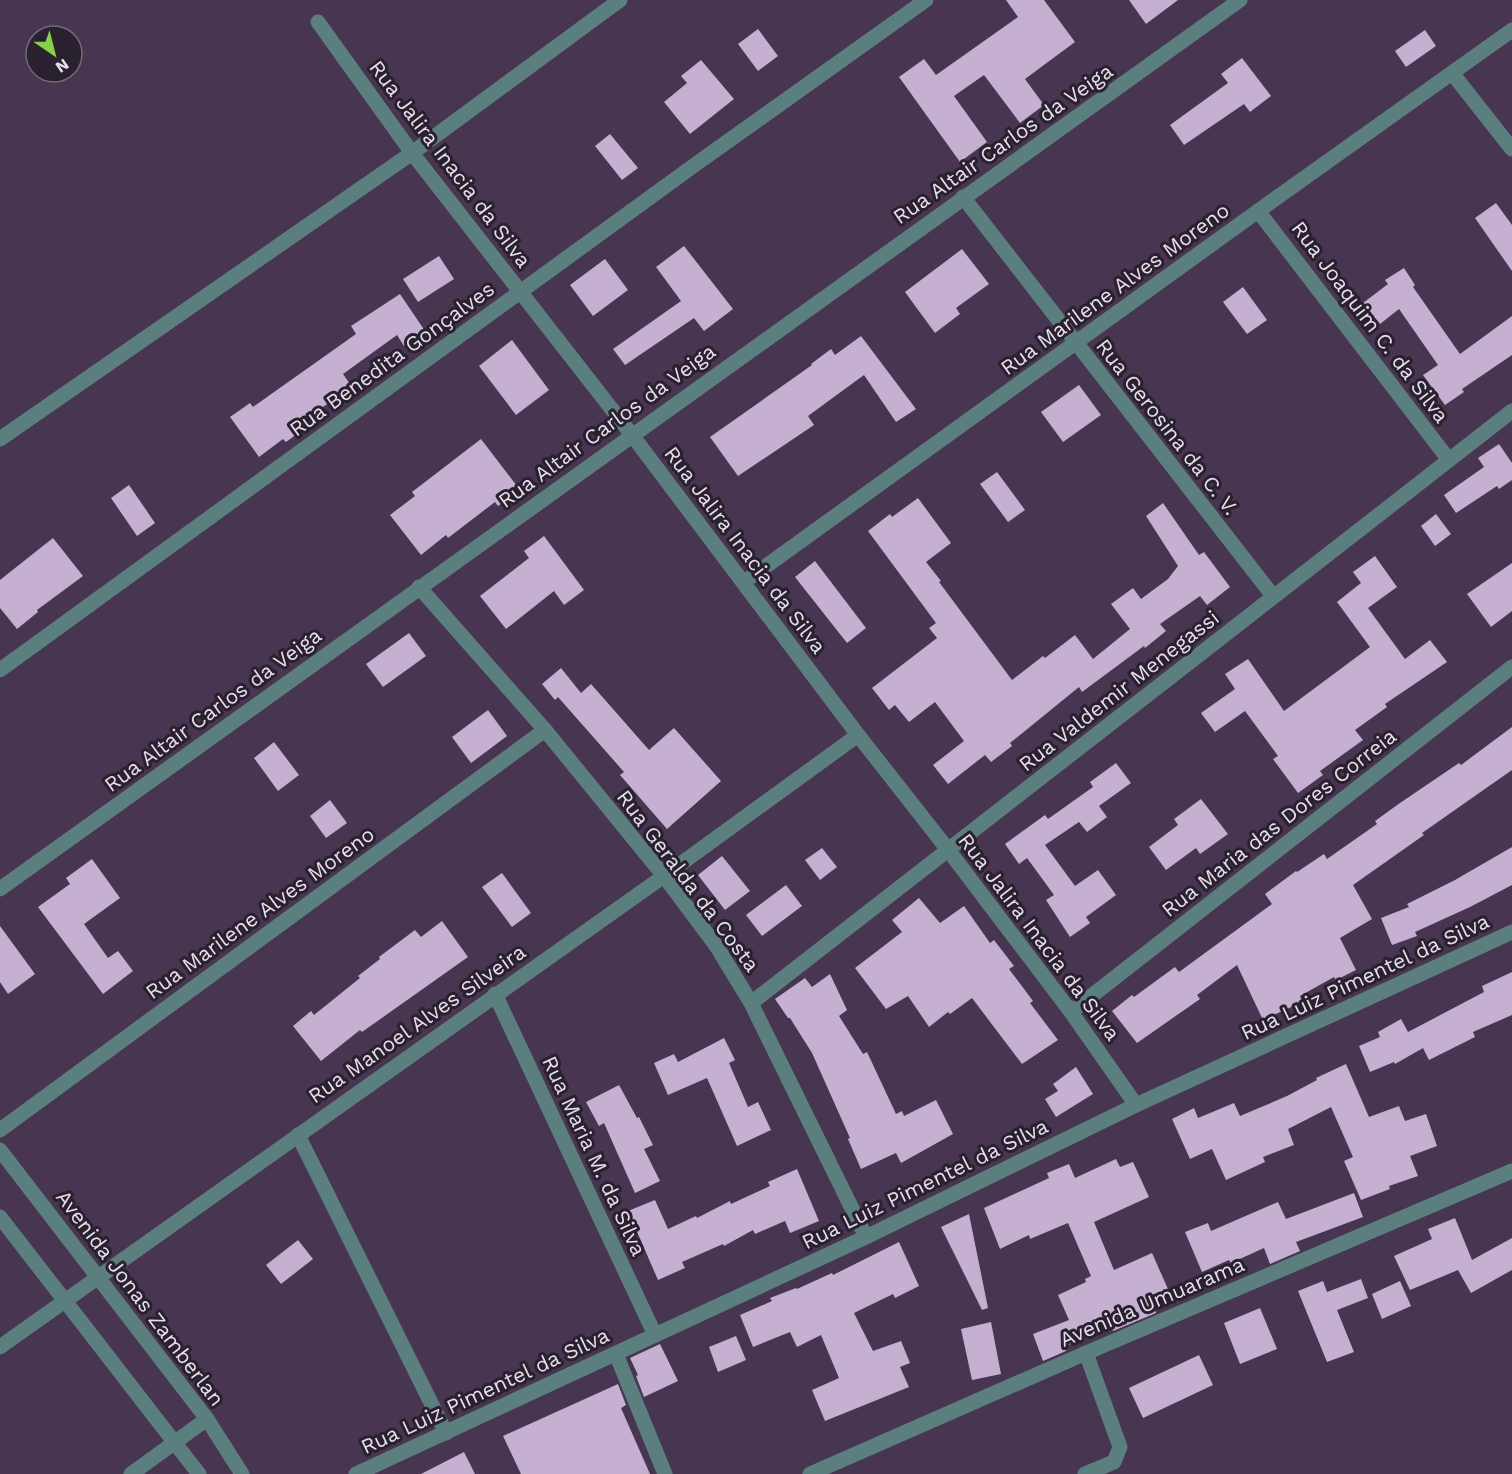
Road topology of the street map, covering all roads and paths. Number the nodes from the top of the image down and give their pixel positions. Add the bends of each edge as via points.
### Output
1 (620, 0) edge
2 (926, 0) edge
3 (1240, 0) edge
4 (318, 22) dead end
5 (1512, 30) edge
6 (1452, 73) junction
7 (1512, 149) edge
8 (412, 153) junction
9 (963, 197) junction
10 (1258, 211) junction
11 (520, 292) junction
12 (1076, 344) junction
13 (1512, 411) edge
14 (632, 435) junction
15 (0, 439) edge
16 (1449, 460) junction
17 (744, 582) junction
18 (419, 587) junction
19 (1273, 596) junction
20 (1512, 667) edge
21 (0, 670) edge
22 (545, 730) junction
23 (858, 735) junction
24 (949, 851) junction
25 (664, 876) junction
26 (0, 888) edge
27 (1512, 932) edge
28 (495, 994) junction
29 (752, 1003) junction
30 (1071, 1012) junction
31 (1136, 1106) junction
32 (0, 1130) edge
33 (298, 1135) junction
34 (0, 1150) edge
35 (1512, 1171) edge
36 (0, 1217) edge
37 (866, 1237) junction
38 (98, 1277) junction
39 (66, 1300) junction
40 (655, 1335) junction
41 (0, 1347) edge
42 (1086, 1353) junction
43 (616, 1354) junction
44 (207, 1419) junction
45 (446, 1433) junction
46 (174, 1443) junction
47 (131, 1474) edge
48 (199, 1474) edge
49 (242, 1474) edge
50 (356, 1474) edge
51 (665, 1474) edge
52 (810, 1474) edge
53 (1085, 1474) edge

1 - 8 street
2 - 11 street, Rua Benedita Gonçalves
3 - 9 street, Rua Altair Carlos da Veiga
4 - 8 street, Rua Jalira Inacia da Silva
5 - 6 street, Rua Marilene Alves Moreno
6 - 7 street
6 - 10 street, Rua Marilene Alves Moreno
8 - 11 street, Rua Jalira Inacia da Silva
8 - 15 street
9 - 12 street, Rua Gerosina da C. V.
9 - 14 street, Rua Altair Carlos da Veiga
10 - 12 street, Rua Marilene Alves Moreno
10 - 16 street, Rua Joaquim C. da Silva
11 - 14 street, Rua Jalira Inacia da Silva
11 - 21 street, Rua Benedita Gonçalves
12 - 17 street, Rua Marilene Alves Moreno
12 - 19 street, Rua Gerosina da C. V.
13 - 16 street, Rua Valdemir Menegassi
14 - 17 street, Rua Jalira Inacia da Silva
14 - 18 street, Rua Altair Carlos da Veiga
16 - 19 street, Rua Valdemir Menegassi
17 - 23 street, Rua Jalira Inacia da Silva
18 - 22 street, Rua Geralda da Costa
18 - 26 street, Rua Altair Carlos da Veiga
19 - 24 street, Rua Valdemir Menegassi
20 - 30 street, Rua Maria das Dores Correia
22 - 25 street, Rua Geralda da Costa
22 - 32 street, Rua Marilene Alves Moreno
23 - 24 street, Rua Jalira Inacia da Silva
23 - 25 street, Rua Manoel Alves Silveira
24 - 29 street, Rua Valdemir Menegassi
24 - 30 street, Rua Jalira Inacia da Silva
25 - 28 street, Rua Manoel Alves Silveira
25 - 29 street, Rua Geralda da Costa via 717,947
27 - 31 street, Rua Luiz Pimentel da Silva
28 - 33 street, Rua Manoel Alves Silveira
28 - 40 street, Rua Maria M. da Silva
29 - 37 street, Rua Geralda da Costa
30 - 31 street, Rua Jalira Inacia da Silva
31 - 37 street, Rua Luiz Pimentel da Silva
33 - 38 street, Rua Manoel Alves Silveira
33 - 45 street
34 - 38 street, Avenida Jonas Zamberlan
35 - 42 street, Avenida Umuarama
36 - 39 street
37 - 40 street, Rua Luiz Pimentel da Silva
38 - 39 street, Rua Manoel Alves Silveira
38 - 44 street, Avenida Jonas Zamberlan
39 - 41 street, Rua Manoel Alves Silveira
39 - 46 street
40 - 43 street, Rua Luiz Pimentel da Silva
42 - 52 street, Avenida Umuarama
42 - 53 street via 1120,1447 1114,1462
43 - 45 street, Rua Luiz Pimentel da Silva
43 - 51 street
44 - 46 street
44 - 49 street, Avenida Jonas Zamberlan
45 - 50 street, Rua Luiz Pimentel da Silva
46 - 47 street
46 - 48 street

